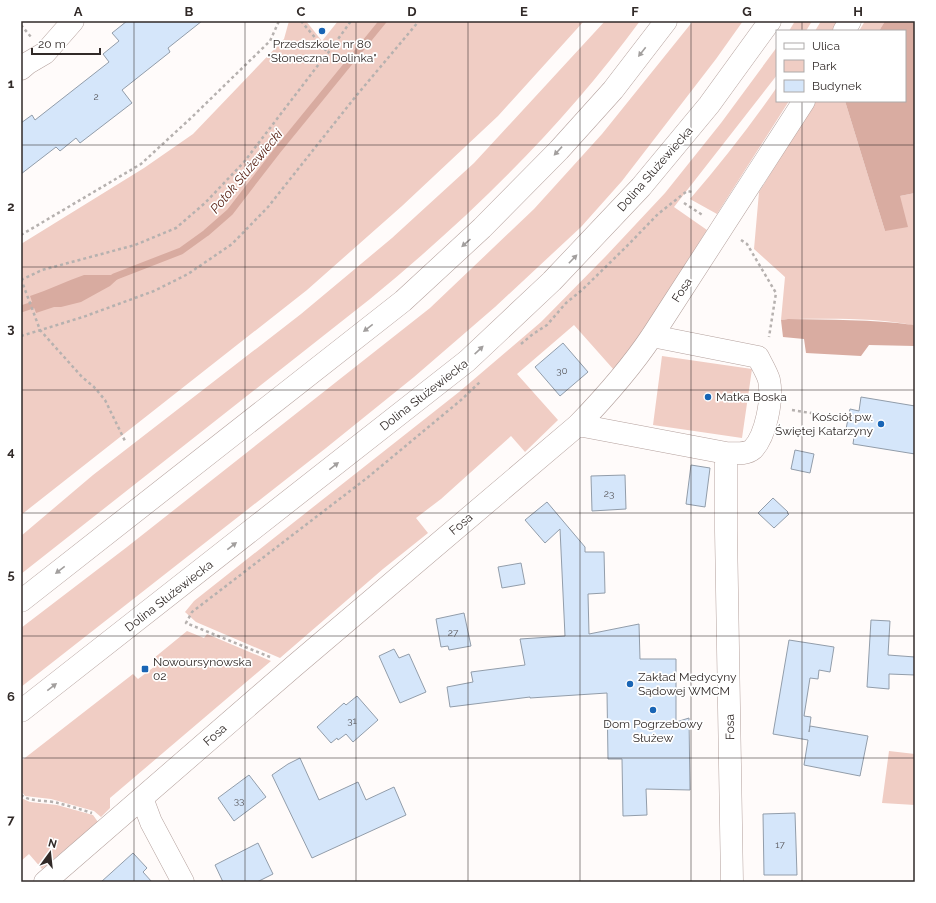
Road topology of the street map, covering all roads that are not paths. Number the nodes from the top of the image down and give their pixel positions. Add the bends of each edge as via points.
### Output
1 (73, 21) edge
2 (666, 21) edge
3 (770, 21) edge
4 (850, 21) edge
5 (845, 30) edge
6 (21, 69) edge
7 (803, 102) edge
8 (652, 336) junction
9 (578, 425) junction
10 (726, 452) junction
11 (21, 601) edge
12 (21, 711) edge
13 (142, 798) junction
14 (45, 882) edge
15 (183, 882) edge
16 (732, 882) edge

1 - 6 street via 45,53
2 -> 11 street via 612,90 559,150 482,228 403,301
12 -> 3 street, Dolina Służewiecka via 467,361 552,281 641,187 709,105
4 - 5 street
7 - 8 street, Fosa
8 - 9 street, Fosa via 623,376
8 - 10 street via 758,357 769,381 770,406 765,429 753,449 741,454
9 - 10 street
9 - 13 street, Fosa
10 - 16 street, Fosa
13 - 14 street, Fosa
13 - 15 street

